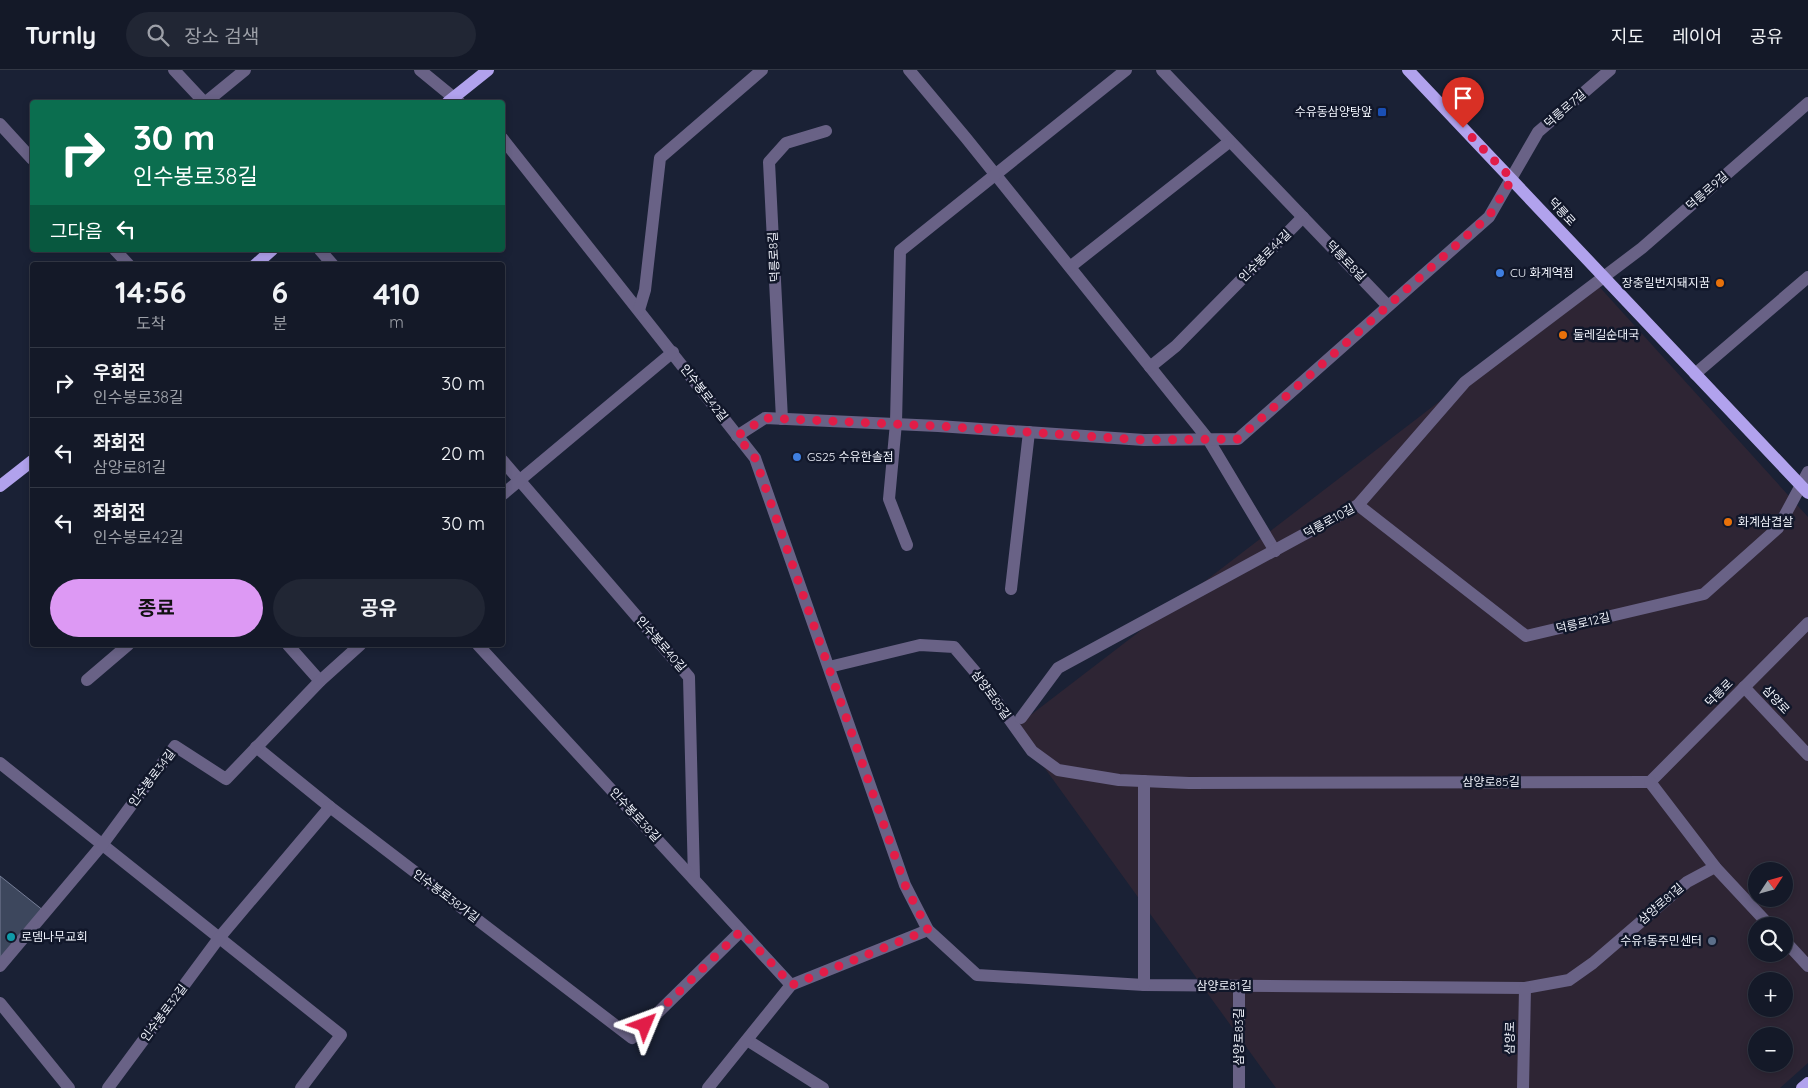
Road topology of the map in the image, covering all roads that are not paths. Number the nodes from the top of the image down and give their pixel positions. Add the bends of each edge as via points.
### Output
1 (174, 70) edge
2 (245, 70) edge
3 (420, 70) edge
4 (488, 70) edge
5 (762, 70) edge
6 (909, 70) edge
7 (1126, 70) edge
8 (1162, 70) edge
9 (1408, 70) edge
10 (1610, 70) edge
11 (203, 100) edge
12 (208, 100) edge
13 (453, 100) edge
14 (455, 100) edge
15 (1808, 103) edge
16 (0, 124) edge
17 (826, 131) dead end
18 (505, 142) edge
19 (1229, 142) junction
20 (30, 158) edge
21 (995, 174) junction
22 (1512, 179) junction
23 (1303, 217) junction
24 (117, 252) edge
25 (270, 252) edge
26 (322, 252) edge
27 (126, 262) edge
28 (258, 262) edge
29 (330, 262) edge
30 (1070, 267) junction
31 (1604, 276) junction
32 (1808, 277) edge
33 (1388, 306) junction
34 (639, 310) junction
35 (673, 352) junction
36 (1150, 367) junction
37 (1694, 374) junction
38 (782, 419) junction
39 (896, 424) junction
40 (1029, 432) junction
41 (737, 436) junction
42 (1208, 439) junction
43 (30, 463) edge
44 (505, 463) edge
45 (1808, 472) edge
46 (520, 480) junction
47 (0, 486) edge
48 (1804, 489) edge
49 (505, 492) edge
50 (1358, 505) junction
51 (907, 545) dead end
52 (1275, 550) junction
53 (1011, 589) dead end
54 (1808, 623) edge
55 (126, 647) edge
56 (290, 647) edge
57 (358, 647) edge
58 (480, 647) edge
59 (829, 667) junction
60 (87, 680) dead end
61 (320, 681) junction
62 (1744, 687) junction
63 (1021, 718) dead end
64 (256, 747) junction
65 (1808, 755) edge
66 (0, 763) edge
67 (1144, 781) junction
68 (1650, 782) junction
69 (330, 807) junction
70 (102, 845) junction
71 (1715, 867) junction
72 (694, 879) junction
73 (1762, 917) edge
74 (928, 930) junction
75 (741, 931) junction
76 (219, 938) junction
77 (1793, 950) edge
78 (0, 966) edge
79 (1808, 966) edge
80 (792, 985) junction
81 (1144, 985) junction
82 (1239, 986) junction
83 (1525, 988) junction
84 (0, 1003) edge
85 (748, 1040) junction
86 (1808, 1083) edge
87 (69, 1088) edge
88 (108, 1088) edge
89 (301, 1088) edge
90 (708, 1088) edge
91 (823, 1088) edge
92 (1240, 1088) edge
93 (1523, 1088) edge
94 (1802, 1088) edge

1 - 11 street
2 - 12 street
3 - 13 street
4 - 14 main road
5 - 34 street via 660,158 645,290
6 - 21 street
7 - 21 street
8 - 19 street
9 - 22 main road, 덕릉로
10 - 22 street, 덕릉로7길 via 1538,132
15 - 31 street, 덕릉로9길 via 1642,248
16 - 20 street
17 - 38 street, 덕릉로8길 via 786,144 768,162
18 - 34 street, 인수봉로42길
19 - 23 street
19 - 30 street
21 - 30 street
21 - 39 street via 900,251
22 - 31 main road, 덕릉로
22 - 33 street via 1489,216
23 - 33 street, 덕릉로8길
23 - 36 street, 인수봉로44길 via 1176,346
24 - 27 street
25 - 28 main road
26 - 29 street
30 - 36 street
31 - 37 main road, 덕릉로
31 - 50 street, 덕릉로10길 via 1465,382
32 - 37 street
33 - 42 street via 1238,439
34 - 35 street, 인수봉로42길
35 - 41 street, 인수봉로42길
35 - 46 street
36 - 42 street
37 - 48 main road, 덕릉로
38 - 39 street
38 - 41 street via 765,418
39 - 40 street
39 - 51 street via 889,500
40 - 42 street via 1144,440
40 - 53 street
41 - 59 street, 인수봉로42길 via 755,458
42 - 52 street
43 - 47 main road
44 - 46 street, 인수봉로40길
45 - 48 street
46 - 49 street
46 - 72 street, 인수봉로40길 via 689,677
48 - 50 street, 덕릉로12길 via 1778,528 1704,594 1526,636
50 - 52 street, 덕릉로10길
52 - 63 street, 덕릉로10길 via 1058,668
54 - 62 street, 덕릉로
55 - 60 street
56 - 61 street
57 - 61 street
58 - 72 street, 인수봉로38길
59 - 67 street, 삼양로85길 via 920,645 954,647 1032,751 1058,770
59 - 74 street, 인수봉로42길 via 905,885
61 - 64 street
62 - 65 street, 삼양로
62 - 68 street, 덕릉로
64 - 69 street, 인수봉로38가길
64 - 70 street, 인수봉로34길 via 226,779 175,746
66 - 70 street
67 - 68 street, 삼양로85길
67 - 81 street
68 - 71 street
69 - 75 street, 인수봉로38가길 via 632,1038
69 - 76 street
70 - 76 street
70 - 78 street
71 - 73 street
71 - 83 street, 삼양로81길 via 1687,882 1569,980
72 - 75 street, 인수봉로38길
74 - 80 street
74 - 81 street, 삼양로81길 via 977,975
75 - 80 street, 인수봉로38길
76 - 88 street, 인수봉로32길
76 - 89 street via 341,1035
77 - 79 street
80 - 85 street
81 - 82 street, 삼양로81길
82 - 83 street, 삼양로81길
82 - 92 street, 삼양로83길
83 - 93 street, 삼양로
84 - 87 street
85 - 90 street
85 - 91 street
86 - 94 main road

